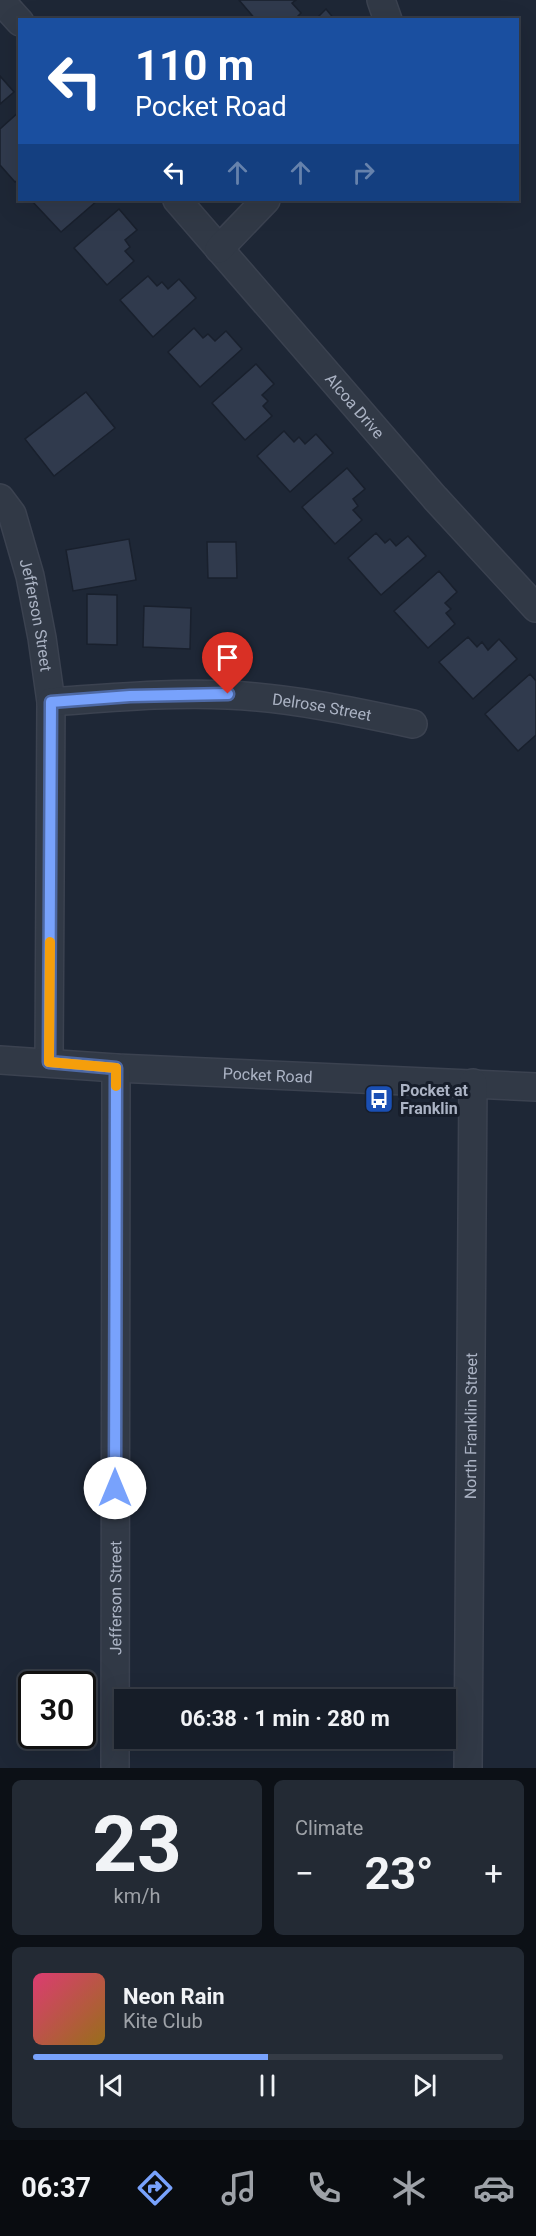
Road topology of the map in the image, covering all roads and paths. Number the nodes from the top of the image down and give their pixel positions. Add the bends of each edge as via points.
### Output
1 (0, 0) edge
2 (381, 0) edge
3 (387, 18) edge
4 (18, 20) edge
5 (178, 201) edge
6 (265, 201) edge
7 (219, 249) junction
8 (0, 498) edge
9 (536, 608) edge
10 (51, 702) junction
11 (413, 724) dead end
12 (0, 1060) edge
13 (49, 1062) junction
14 (116, 1068) junction
15 (472, 1083) junction
16 (536, 1087) edge
17 (115, 1768) edge
18 (468, 1768) edge

1 - 4 street
2 - 3 street
5 - 7 street, Alcoa Drive
6 - 7 street
7 - 9 street, Alcoa Drive
8 - 10 street, Jefferson Street via 12,514 30,576
10 - 11 street, Delrose Street via 228,694 322,705
10 - 13 street, Jefferson Street
12 - 13 street, Pocket Road
13 - 14 street, Pocket Road
14 - 15 street, Pocket Road
14 - 17 street, Jefferson Street
15 - 16 street, Pocket Road
15 - 18 street, North Franklin Street

